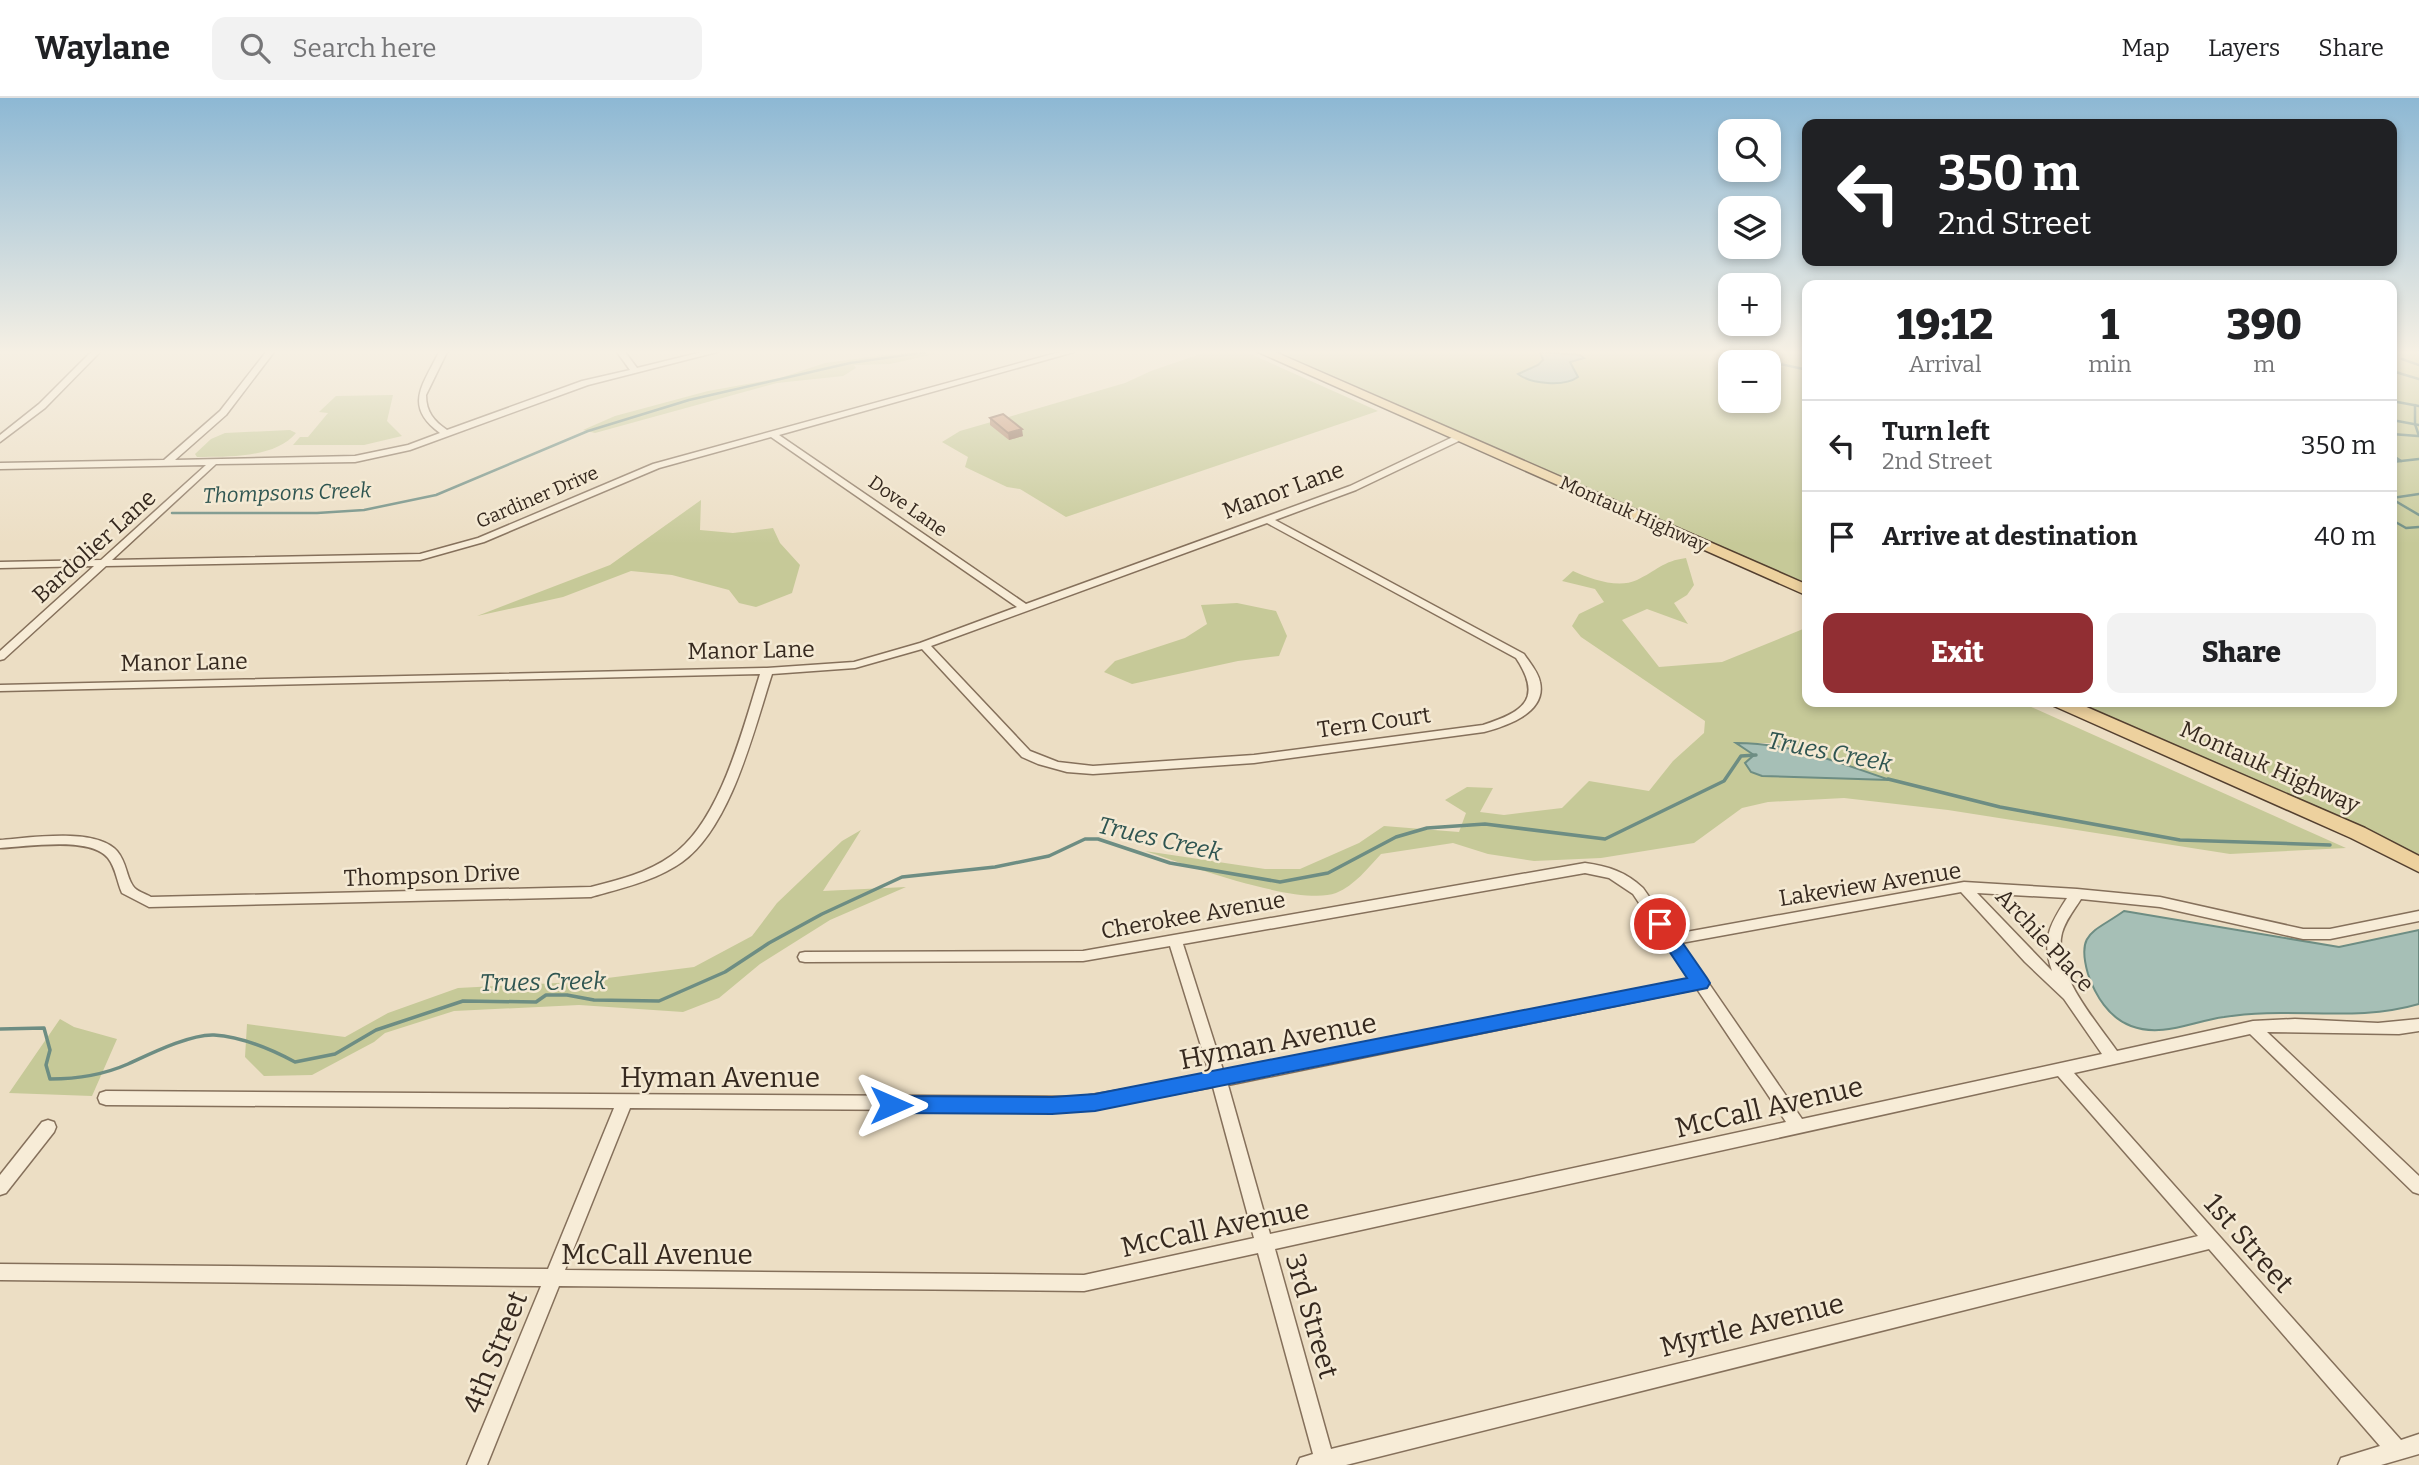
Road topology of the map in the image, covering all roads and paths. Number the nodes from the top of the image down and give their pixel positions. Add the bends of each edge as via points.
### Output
1 (30, 416) edge
2 (220, 416) edge
3 (425, 416) edge
4 (496, 416) edge
5 (838, 416) edge
6 (1409, 416) edge
7 (447, 434) junction
8 (772, 434) junction
9 (1460, 438) junction
10 (0, 439) edge
11 (166, 463) junction
12 (214, 463) junction
13 (0, 466) edge
14 (1267, 519) junction
15 (103, 564) junction
16 (0, 565) edge
17 (1802, 588) edge
18 (1023, 607) junction
19 (924, 645) junction
20 (0, 657) edge
21 (767, 671) junction
22 (0, 688) edge
23 (2071, 707) edge
24 (0, 844) edge
25 (2419, 865) edge
26 (1964, 887) junction
27 (2077, 894) junction
28 (2419, 916) edge
29 (1175, 940) junction
30 (1671, 940) junction
31 (804, 957) dead end
32 (1700, 983) junction
33 (2069, 995) junction
34 (2419, 1025) edge
35 (2253, 1027) junction
36 (2114, 1059) junction
37 (2062, 1070) junction
38 (1219, 1080) junction
39 (106, 1098) dead end
40 (624, 1103) junction
41 (48, 1127) dead end
42 (1799, 1128) junction
43 (2419, 1187) edge
44 (0, 1188) edge
45 (2211, 1241) junction
46 (1264, 1244) junction
47 (0, 1272) edge
48 (553, 1279) junction
49 (2419, 1444) edge
50 (2397, 1450) junction
51 (1319, 1463) edge
52 (477, 1465) edge
53 (2347, 1465) edge

1 - 10 street
2 - 11 street, Bardolier Lane
3 - 7 street
4 - 7 street
5 - 8 street, Gardiner Drive
6 - 9 main road, Montauk Highway
7 - 12 street via 355,459
8 - 15 street, Gardiner Drive via 656,466 481,540 420,557
8 - 18 street, Dove Lane
9 - 14 street, Manor Lane via 1353,488
9 - 17 main road, Montauk Highway
11 - 12 street
11 - 13 street
12 - 15 street, Bardolier Lane
14 - 18 street, Manor Lane
14 - 19 street, Tern Court via 1520,656 1536,682 1529,708 1514,719 1484,728 1268,757 1069,769 1026,754
15 - 16 street, Gardiner Drive
15 - 20 street, Bardolier Lane
18 - 19 street, Manor Lane
19 - 21 street, Manor Lane via 855,666
21 - 22 street, Manor Lane
21 - 24 street, Thompson Drive via 708,828 687,852 662,868 591,892 149,902 127,890 120,866 108,850 88,841
23 - 25 main road, Montauk Highway via 2358,833
26 - 27 street, Lakeview Avenue
26 - 30 street, Lakeview Avenue
26 - 33 street, Archie Place
27 - 28 street, Lakeview Avenue via 2160,902 2303,934 2330,934
27 - 33 street via 2057,923 2053,953
29 - 30 street, Cherokee Avenue via 1585,868 1614,873 1638,891
29 - 31 street, Cherokee Avenue via 1051,958
29 - 38 street, 3rd Street
30 - 32 street
32 - 38 street, Hyman Avenue
32 - 42 street
33 - 36 street, Archie Place
34 - 35 street, McCall Avenue via 2397,1029 2278,1023
35 - 36 street, McCall Avenue
35 - 43 street
36 - 37 street, McCall Avenue
37 - 42 street, McCall Avenue
37 - 45 street, 1st Street
38 - 40 street, Hyman Avenue via 1066,1105
38 - 46 street, 3rd Street
39 - 40 street, Hyman Avenue
40 - 48 street, 4th Street
41 - 44 street
42 - 46 street, McCall Avenue
45 - 50 street, 1st Street
45 - 51 street, Myrtle Avenue
46 - 48 street, McCall Avenue via 1084,1283
46 - 51 street, 3rd Street
47 - 48 street, McCall Avenue
48 - 52 street, 4th Street
49 - 50 street
50 - 53 street

